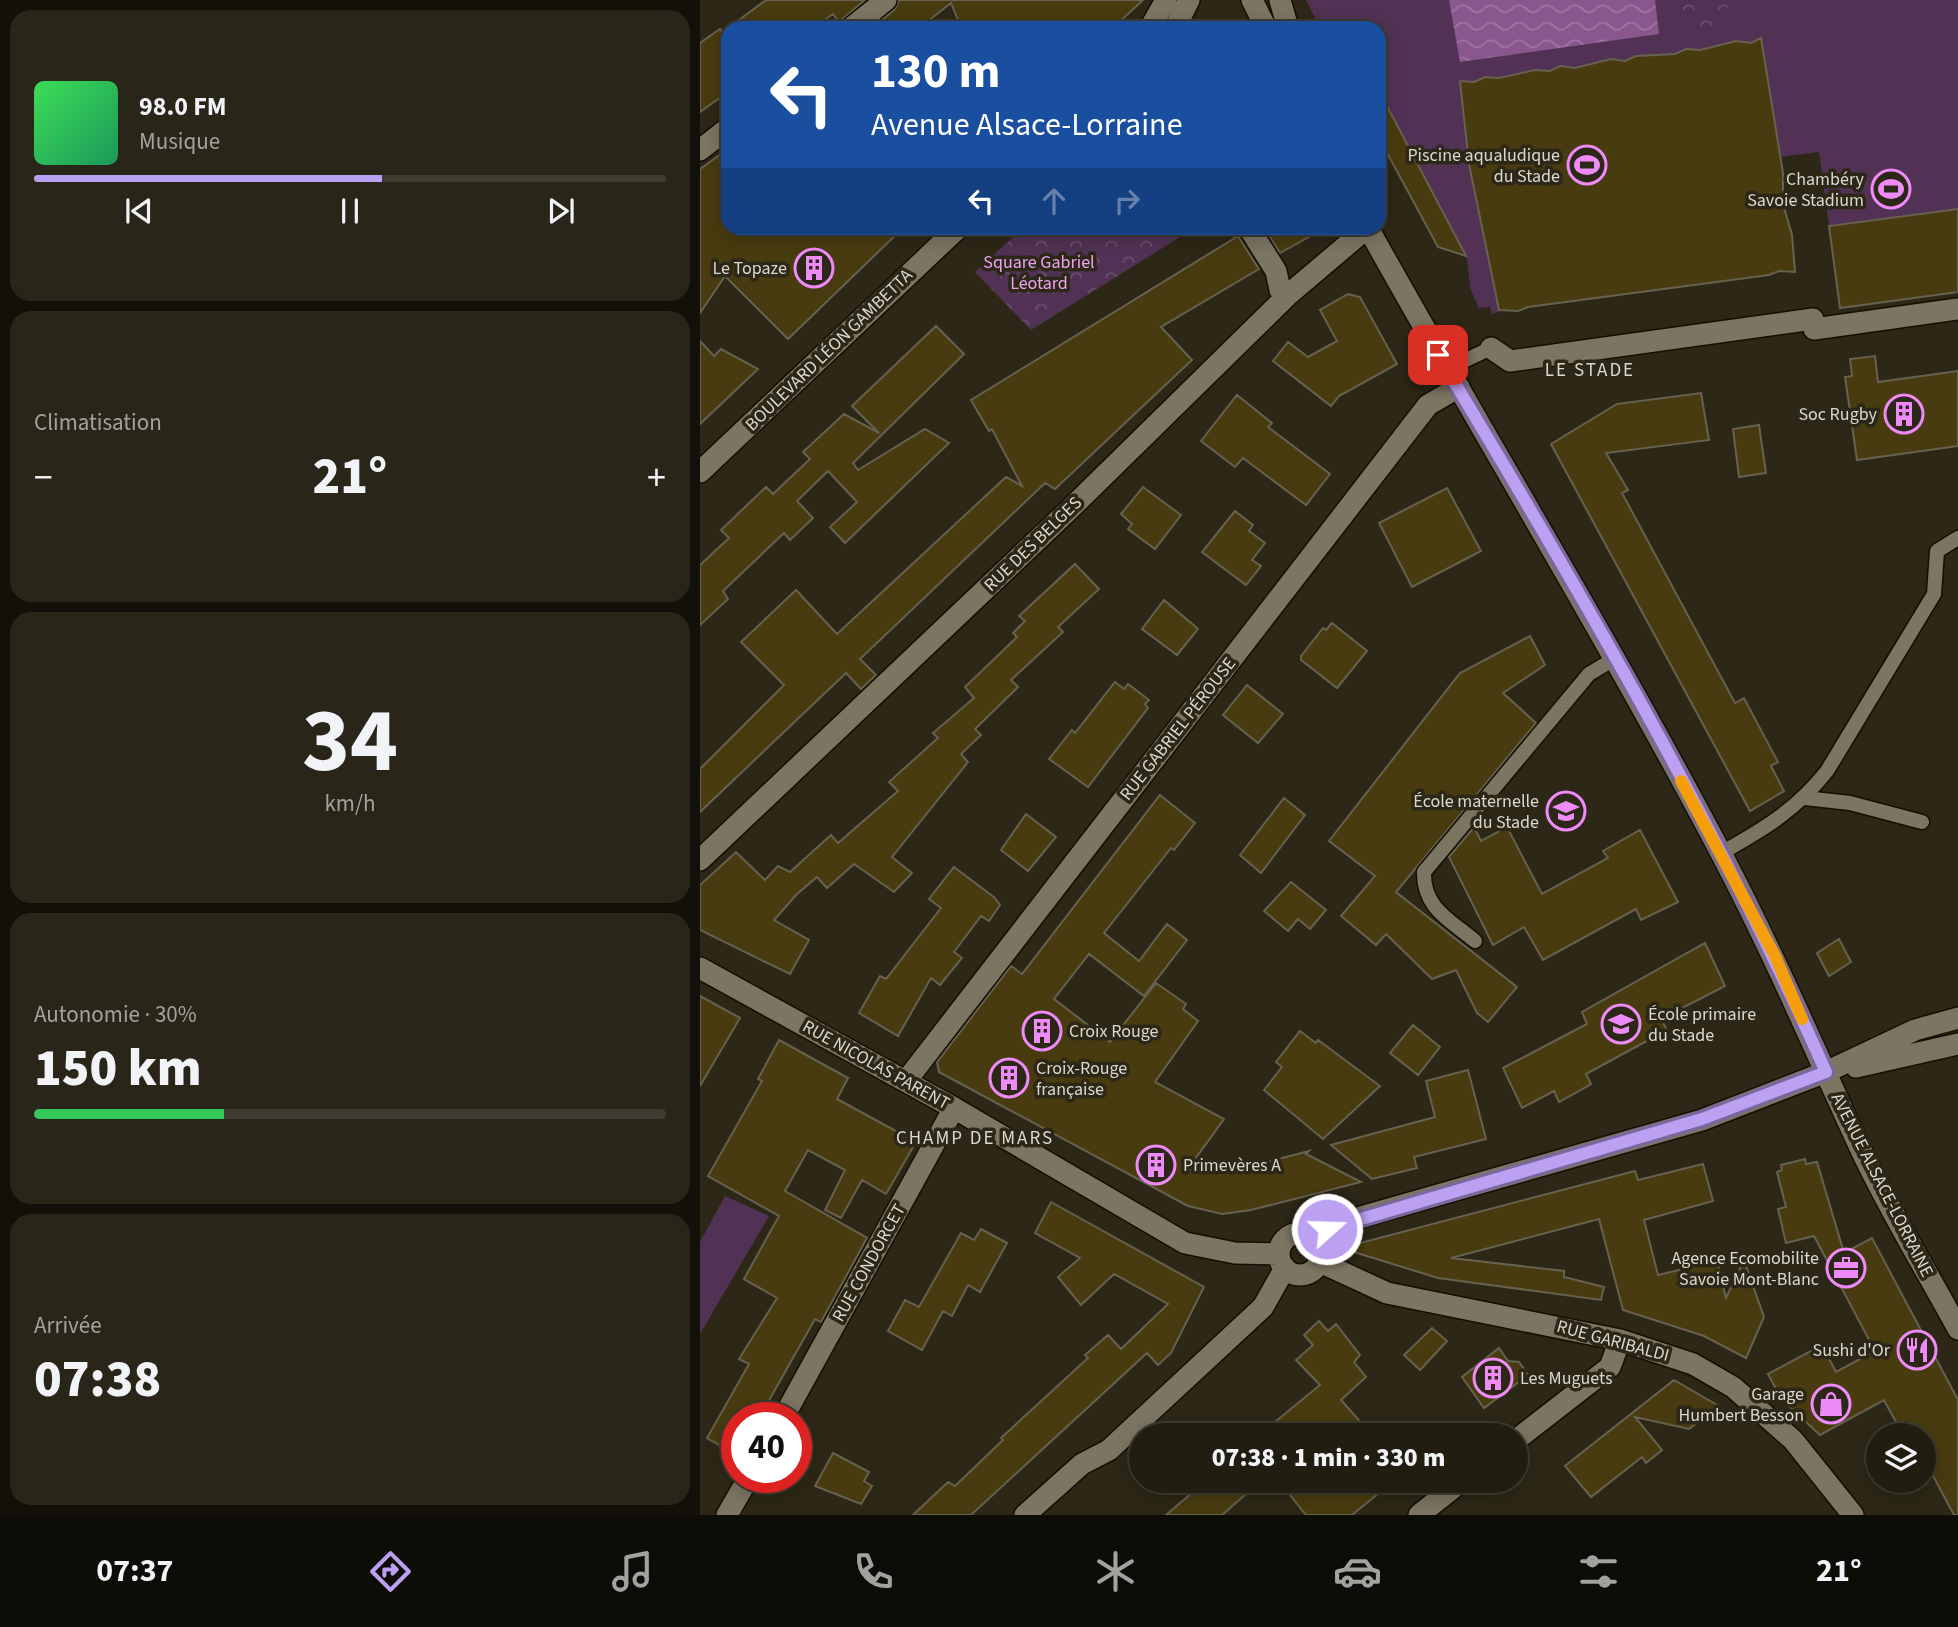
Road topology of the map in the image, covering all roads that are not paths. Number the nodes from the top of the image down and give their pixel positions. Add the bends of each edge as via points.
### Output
1 (886, 0) edge
2 (1166, 0) edge
3 (1189, 0) edge
4 (1252, 0) edge
5 (1280, 0) edge
6 (860, 21) edge
7 (1154, 21) edge
8 (1178, 21) edge
9 (1262, 21) edge
10 (1286, 21) edge
11 (721, 134) edge
12 (700, 150) edge
13 (951, 235) edge
14 (1253, 235) edge
15 (1360, 235) edge
16 (1372, 235) edge
17 (1280, 290) dead end
18 (1958, 310) edge
19 (1491, 348) joint
20 (1447, 369) junction
21 (1459, 387) junction
22 (700, 472) edge
23 (1958, 538) edge
24 (1614, 659) junction
25 (1805, 798) junction
26 (1922, 822) dead end
27 (1721, 853) junction
28 (700, 860) edge
29 (1475, 941) dead end
30 (700, 968) edge
31 (1958, 1018) edge
32 (1958, 1044) edge
33 (1826, 1072) junction
34 (905, 1081) junction
35 (954, 1108) junction
36 (1310, 1236) junction
37 (1282, 1261) junction
38 (1320, 1262) junction
39 (1958, 1329) edge
40 (1620, 1340) junction
41 (792, 1402) edge
42 (1528, 1431) edge
43 (740, 1493) edge
44 (1447, 1493) edge
45 (727, 1515) edge
46 (1025, 1515) edge
47 (1419, 1515) edge
48 (1853, 1515) edge

1 - 6 street
2 - 7 street
3 - 8 street
4 - 9 street
5 - 10 street
11 - 12 street
13 - 22 street, BOULEVARD LÉON GAMBETTA
14 - 17 street via 1276,271
15 - 28 street, RUE DES BELGES via 1288,295
16 - 20 street, AVENUE ALSACE-LORRAINE
18 - 19 street via 1814,329 1812,319 1510,361
19 - 20 lane
20 - 21 street, AVENUE ALSACE-LORRAINE
21 - 24 street, AVENUE ALSACE-LORRAINE
21 - 34 street, RUE GABRIEL PÉROUSE via 1427,405
23 - 25 lane via 1937,551 1934,594 1827,771
24 - 27 street, AVENUE ALSACE-LORRAINE
24 - 29 lane via 1589,674 1424,872 1423,890 1433,905
25 - 26 lane via 1850,803
25 - 27 lane via 1769,826
27 - 33 street, AVENUE ALSACE-LORRAINE via 1775,956
30 - 34 street, RUE NICOLAS PARENT
31 - 33 street via 1915,1030
32 - 33 street
33 - 36 street via 1702,1119 1343,1222
33 - 39 street, AVENUE ALSACE-LORRAINE via 1875,1179
34 - 35 street, RUE NICOLAS PARENT
35 - 37 street, RUE NICOLAS PARENT via 1185,1243
35 - 41 street, RUE CONDORCET
36 - 37 street via 1296,1234 1284,1241
36 - 38 street via 1321,1250
37 - 38 street via 1290,1272 1304,1275
37 - 46 street via 1264,1307 1109,1450 1082,1464
38 - 40 street, RUE GARIBALDI via 1387,1293
40 - 42 street via 1610,1367
40 - 48 street, RUE GARIBALDI via 1693,1364 1733,1387 1793,1440
43 - 45 street
44 - 47 street

